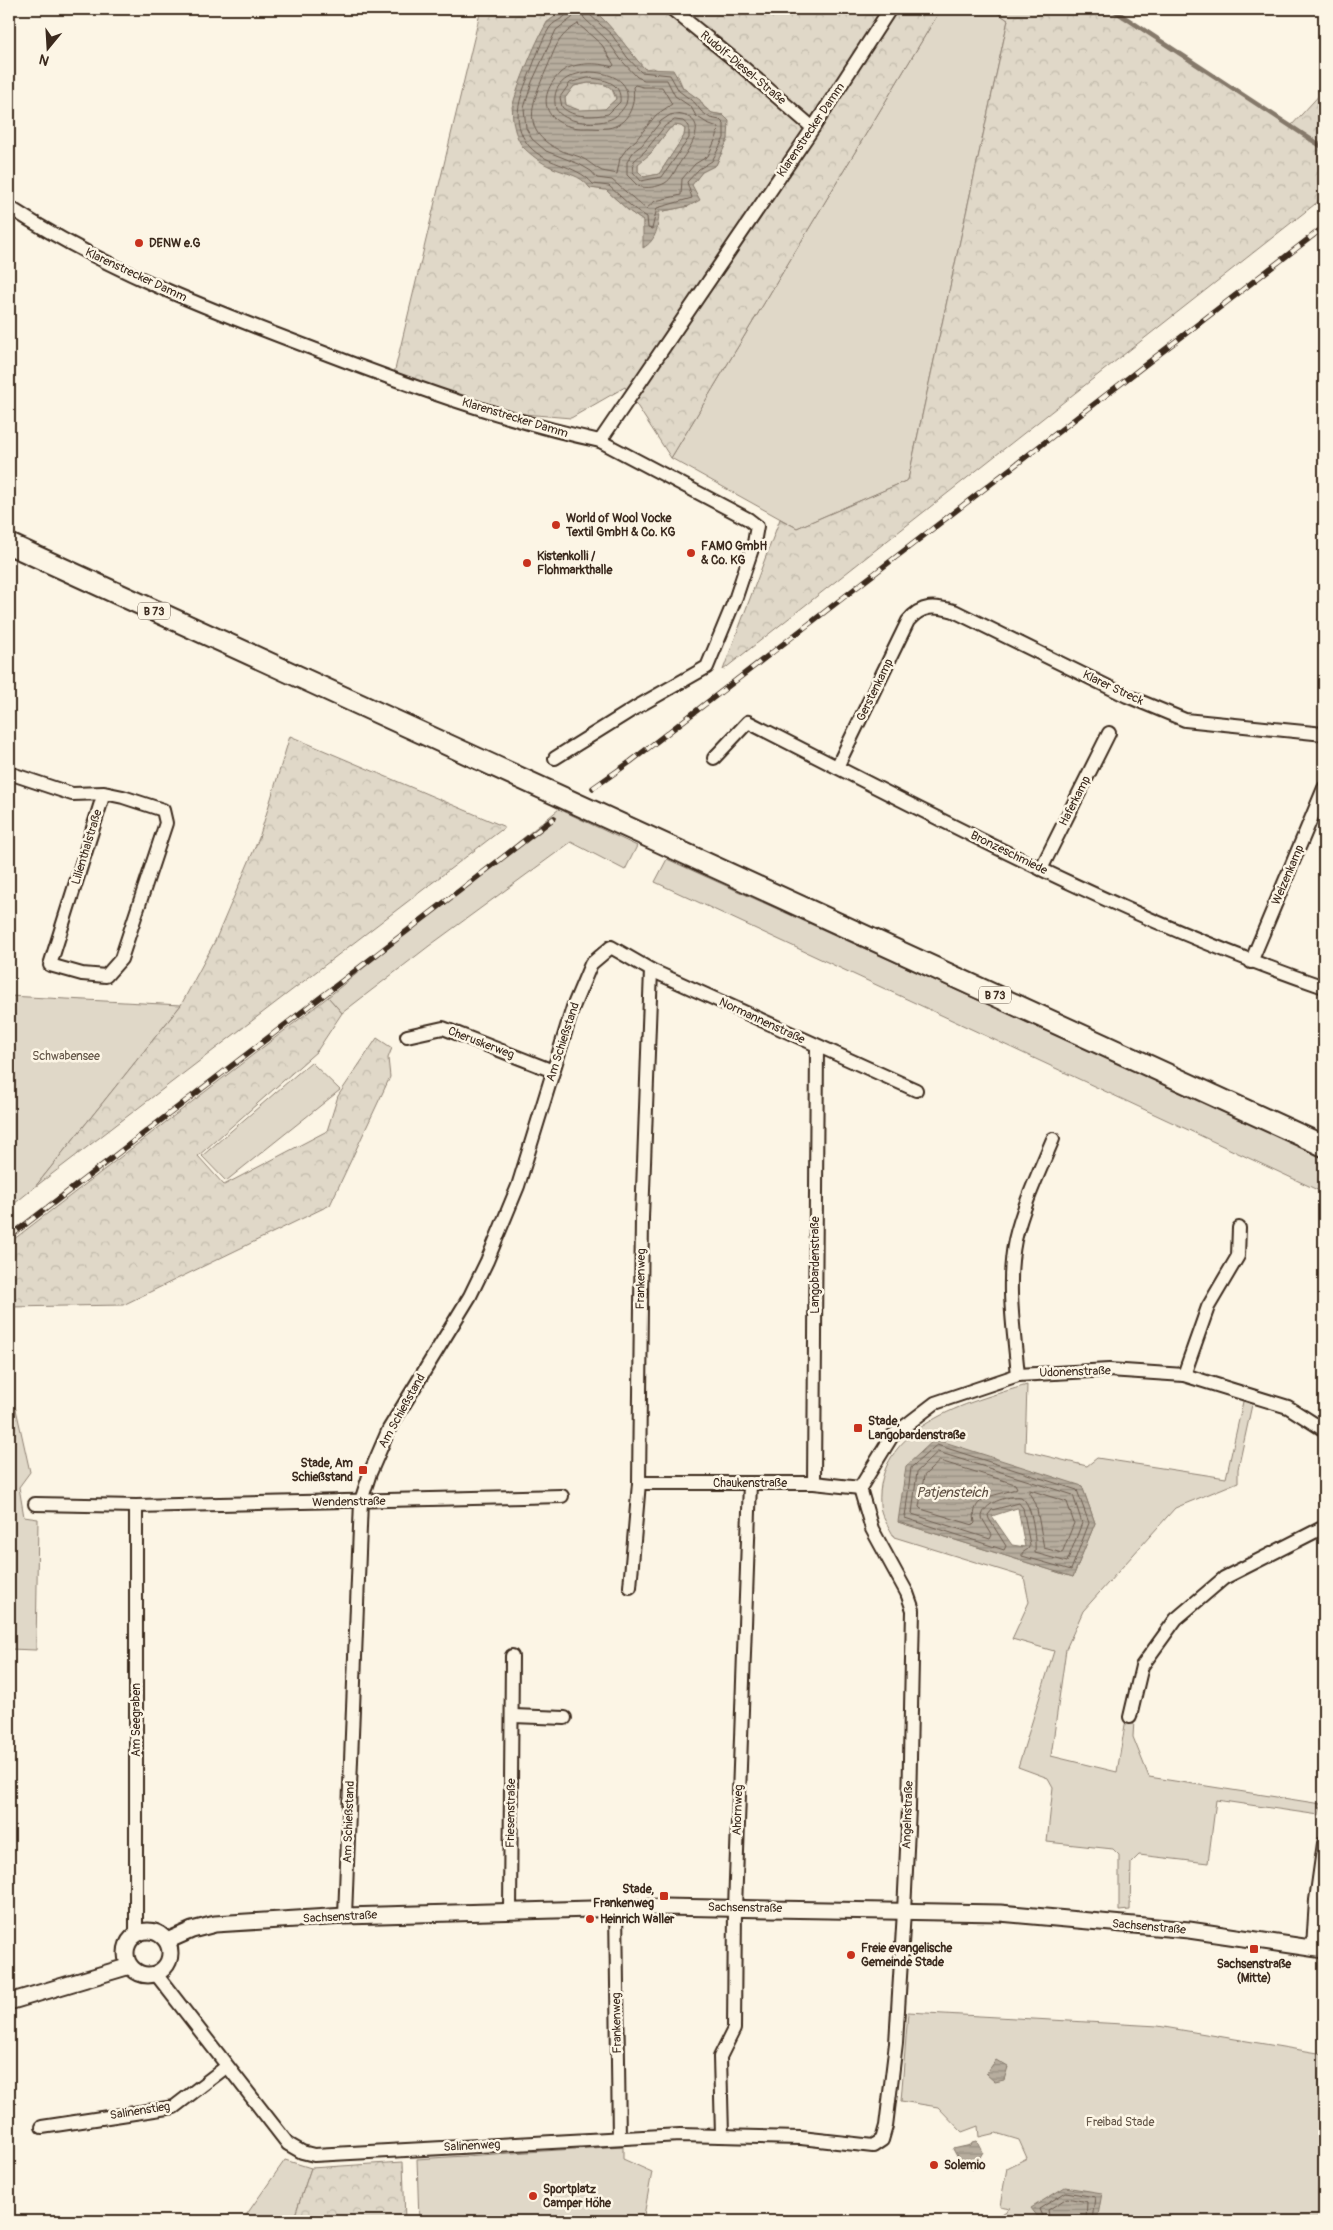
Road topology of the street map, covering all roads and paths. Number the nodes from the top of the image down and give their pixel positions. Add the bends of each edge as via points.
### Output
1 (672, 9) edge
2 (890, 9) edge
3 (813, 128) junction
4 (9, 207) edge
5 (600, 441) junction
6 (9, 544) edge
7 (914, 614) joint
8 (1109, 733) dead end
9 (1324, 734) edge
10 (555, 758) dead end
11 (714, 758) dead end
12 (837, 767) junction
13 (9, 773) edge
14 (1324, 788) edge
15 (104, 793) junction
16 (1040, 869) junction
17 (611, 947) joint
18 (1251, 962) junction
19 (651, 970) junction
20 (1324, 987) edge
21 (407, 1036) dead end
22 (817, 1046) junction
23 (553, 1071) junction
24 (916, 1090) dead end
25 (1053, 1139) dead end
26 (1324, 1146) edge
27 (1239, 1228) dead end
28 (1018, 1375) junction
29 (1184, 1375) junction
30 (1324, 1430) edge
31 (639, 1483) junction
32 (750, 1483) junction
33 (814, 1483) junction
34 (860, 1488) junction
35 (562, 1496) dead end
36 (361, 1501) junction
37 (35, 1504) dead end
38 (136, 1506) junction
39 (1324, 1527) edge
40 (630, 1587) dead end
41 (512, 1656) dead end
42 (513, 1716) junction
43 (1130, 1717) dead end
44 (565, 1718) dead end
45 (1324, 1843) edge
46 (616, 1908) junction
47 (735, 1908) junction
48 (510, 1911) junction
49 (904, 1911) junction
50 (345, 1916) junction
51 (136, 1934) junction
52 (167, 1941) junction
53 (1319, 1949) edge
54 (130, 1966) junction
55 (156, 1974) junction
56 (9, 2002) edge
57 (226, 2066) junction
58 (42, 2127) dead end
59 (722, 2135) junction
60 (619, 2138) junction
61 (873, 2146) joint

1 - 3 street, Rudolf-Diesel-Straße
2 - 3 street, Klarenstrecker Damm
3 - 5 street, Klarenstrecker Damm
4 - 5 street, Klarenstrecker Damm via 52,235 141,279 237,320 387,377 546,430
5 - 10 street via 757,526 736,597 707,667
6 - 26 main road, B 73
7 - 9 street, Klarer Streck via 926,607 954,611 1128,696 1185,720
7 - 12 street, Gerstenkamp
8 - 16 street, Haferkamp
11 - 12 street, Bronzeschmiede via 748,722
12 - 16 street, Bronzeschmiede
13 - 15 street, Lilienthalstraße via 72,794
14 - 18 street, Weizenkamp
15 - 15 street, Lilienthalstraße via 163,810 166,823 121,959 106,976 82,974 50,965
16 - 18 street, Bronzeschmiede
17 - 19 street, Normannenstraße
17 - 23 street, Am Schießstand via 591,964
18 - 20 street, Bronzeschmiede
19 - 22 street, Normannenstraße
19 - 31 street, Frankenweg via 642,1218
21 - 23 street, Cheruskerweg via 443,1028
22 - 24 street, Normannenstraße
22 - 33 street, Langobardenstraße
23 - 36 street, Am Schießstand via 518,1186 487,1261 470,1296 390,1429
25 - 28 street via 1015,1241 1011,1284
27 - 29 street via 1238,1256 1208,1307
28 - 29 street, Udonenstraße via 1109,1370
28 - 34 street, Udonenstraße via 935,1403 892,1436
29 - 30 street, Udonenstraße via 1288,1408
31 - 32 street, Chaukenstraße
31 - 40 street, Frankenweg
32 - 33 street, Chaukenstraße
32 - 47 street, Ahornweg
33 - 34 street, Chaukenstraße
34 - 49 street, Angelnstraße via 872,1529 913,1610
35 - 36 street, Wendenstraße
36 - 38 street, Wendenstraße
36 - 50 street, Am Schießstand
37 - 38 street, Wendenstraße
38 - 51 street, Am Seegraben
39 - 43 street via 1224,1578 1176,1619 1142,1666
41 - 42 street, Friesenstraße
42 - 44 street
42 - 48 street, Friesenstraße
45 - 53 street via 1316,1900
46 - 47 street, Sachsenstraße
46 - 48 street, Sachsenstraße
46 - 60 street, Frankenweg
47 - 49 street, Sachsenstraße
47 - 59 street, Ahornweg via 734,2029 720,2058
48 - 50 street, Sachsenstraße
49 - 53 street, Sachsenstraße via 1000,1914 1189,1930
49 - 61 street, Angelnstraße via 896,2043 886,2126 882,2140
50 - 52 street, Sachsenstraße via 215,1924
51 - 52 street via 156,1932
51 - 54 street via 127,1946
52 - 55 street via 171,1954 169,1960
54 - 55 street via 142,1974
54 - 56 street
55 - 57 street, Salinenweg
57 - 58 street, Salinenstieg via 174,2107
57 - 60 street, Salinenweg via 288,2144 314,2156
59 - 60 street, Salinenweg
59 - 61 street, Salinenweg via 801,2138

